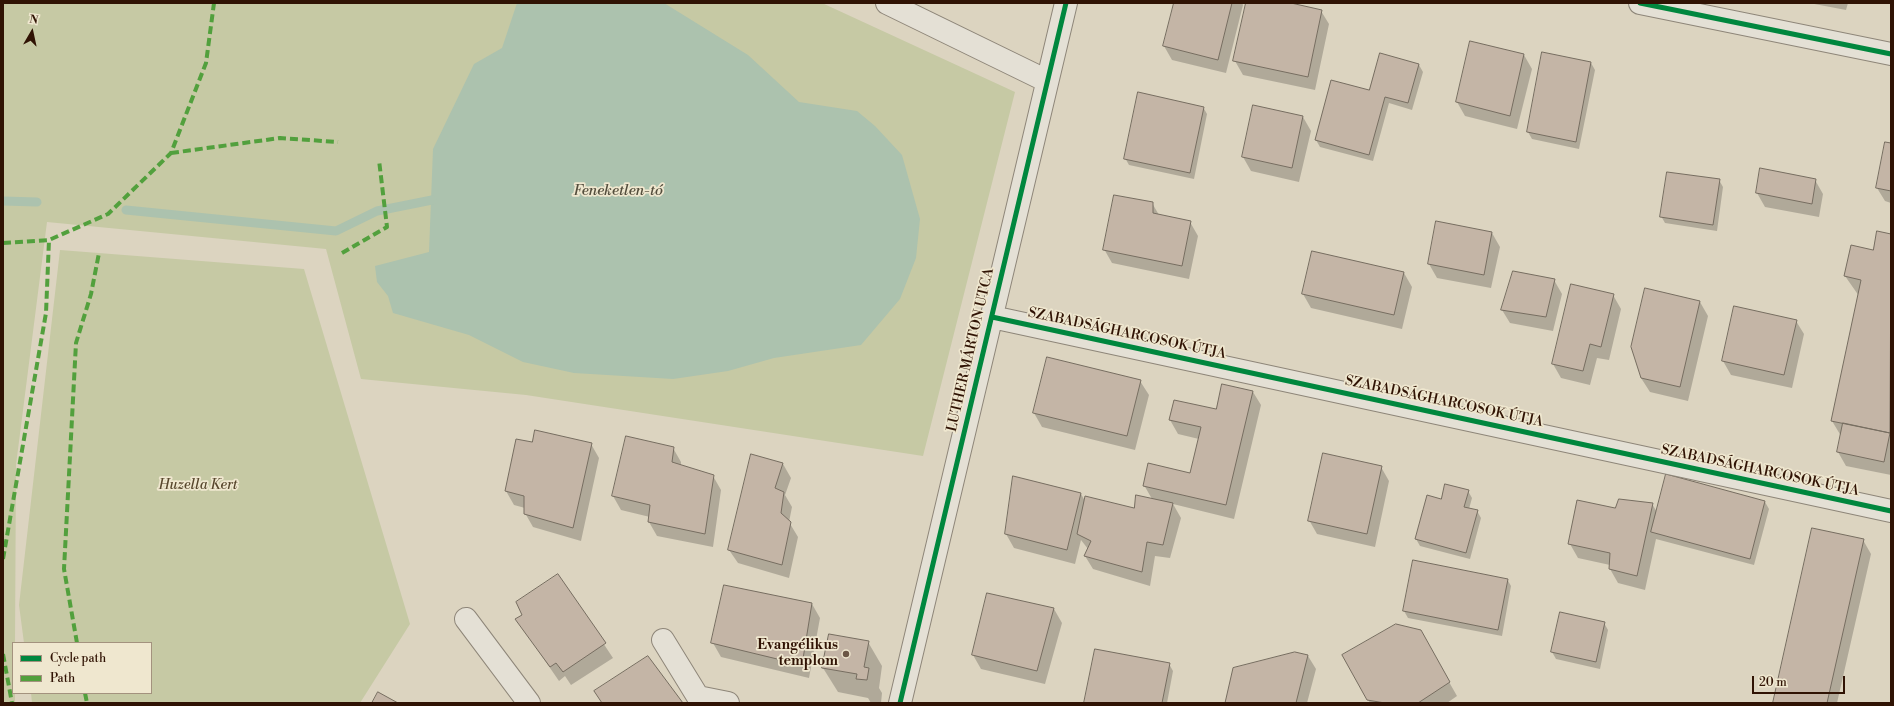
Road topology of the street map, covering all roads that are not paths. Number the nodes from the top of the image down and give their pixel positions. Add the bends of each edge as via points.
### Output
1 (887, 3) edge
2 (1066, 3) edge
3 (1640, 3) edge
4 (1891, 54) edge
5 (1047, 81) junction
6 (992, 317) junction
7 (1891, 511) edge
8 (466, 619) dead end
9 (663, 640) dead end
10 (529, 703) edge
11 (728, 703) edge
12 (900, 703) edge

1 - 5 street
2 - 5 street, LUTHER MÁRTON UTCA
3 - 4 street
5 - 6 street, LUTHER MÁRTON UTCA
6 - 7 street, SZABADSÁGHARCOSOK ÚTJA
6 - 12 street, LUTHER MÁRTON UTCA
8 - 10 street
9 - 11 street via 698,697

